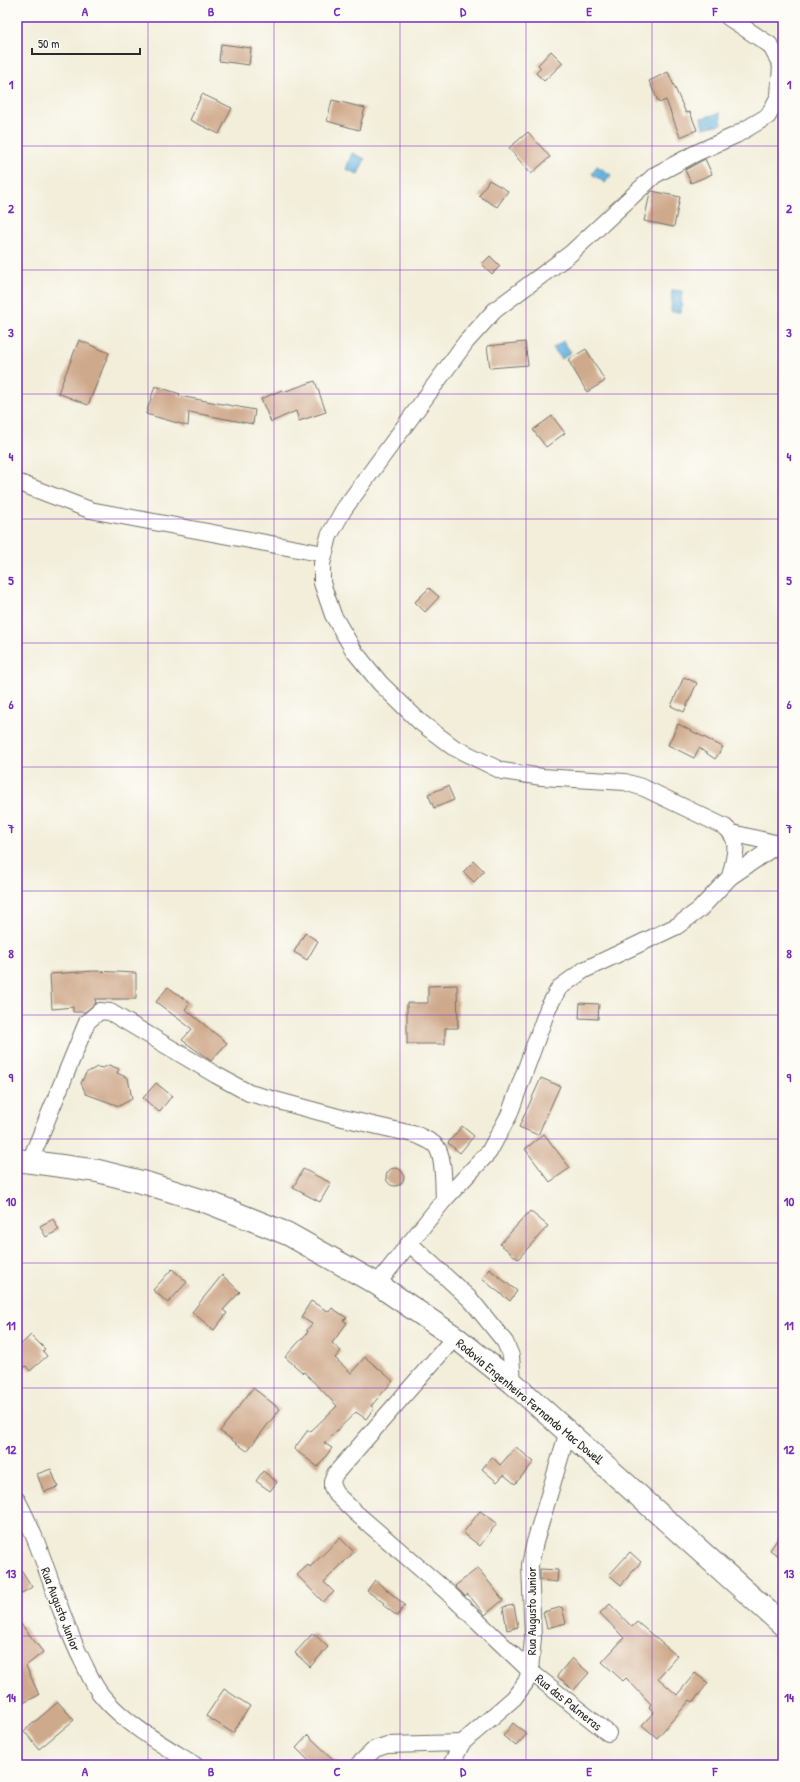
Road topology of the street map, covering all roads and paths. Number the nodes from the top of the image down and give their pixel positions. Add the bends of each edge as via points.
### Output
1 (728, 17) edge
2 (17, 482) edge
3 (324, 554) junction
4 (732, 833) junction
5 (781, 842) edge
6 (730, 877) junction
7 (24, 1160) edge
8 (444, 1200) junction
9 (409, 1244) junction
10 (377, 1284) junction
11 (455, 1337) junction
12 (513, 1383) junction
13 (568, 1431) junction
14 (17, 1500) edge
15 (783, 1625) edge
16 (530, 1671) junction
17 (608, 1733) dead end
18 (462, 1742) junction
19 (195, 1765) edge
20 (358, 1765) edge
21 (451, 1765) edge

1 - 3 street via 770,45 780,65 779,96 768,116 736,135 655,175 570,254 495,310 466,342 344,509 329,536
2 - 3 street via 90,510
3 - 4 street via 322,583 333,615 354,651 380,683 415,717 453,747 502,771 542,777 625,782 644,788 725,827
4 - 5 street
4 - 6 street via 736,841
5 - 6 street
6 - 8 street via 699,910 677,926 584,970 559,988 548,1008 506,1121 489,1152
7 - 8 street via 87,1022 100,1010 110,1012 249,1093 417,1135 428,1140 436,1146 441,1157
7 - 10 main road, Rodovia Engenheiro Fernando Mac Dowell via 105,1173 210,1203 288,1234
8 - 9 street
9 - 10 street
9 - 12 street via 471,1300 505,1342 512,1356
10 - 11 main road, Rodovia Engenheiro Fernando Mac Dowell
11 - 12 main road, Rodovia Engenheiro Fernando Mac Dowell
11 - 16 street, Rua das Palmeras via 335,1474 332,1487 356,1513 445,1590
12 - 13 main road, Rodovia Engenheiro Fernando Mac Dowell
13 - 15 main road, Rodovia Engenheiro Fernando Mac Dowell
13 - 16 street, Rua Augusto Junior via 530,1565 533,1638
14 - 19 street, Rua Augusto Junior via 69,1635 102,1696 119,1715 135,1727
16 - 17 street, Rua das Palmeras
16 - 18 street, Rua Augusto Junior via 526,1682 514,1698
18 - 20 street via 388,1745 375,1749
18 - 21 street, Rua Augusto Junior

